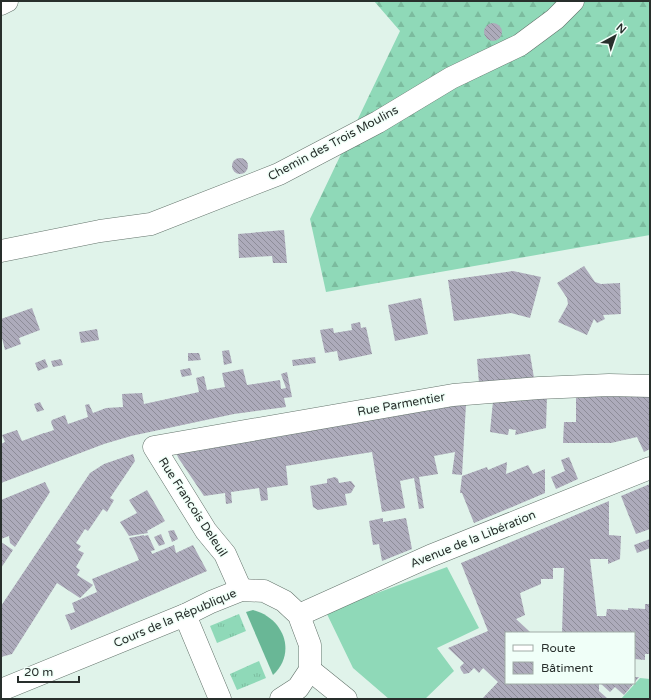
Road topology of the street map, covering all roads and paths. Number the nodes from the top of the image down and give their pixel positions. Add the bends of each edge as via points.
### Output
1 (7, 1) edge
2 (573, 1) edge
3 (1, 4) edge
4 (1, 251) edge
5 (650, 386) edge
6 (154, 447) joint
7 (650, 468) edge
8 (241, 590) junction
9 (185, 615) junction
10 (299, 615) junction
11 (310, 670) junction
12 (1, 690) edge
13 (220, 699) edge
14 (281, 699) edge
15 (346, 699) edge

1 - 3 street
2 - 4 street, Chemin des Trois Moulins via 555,19 520,45 451,78 378,122 279,174 151,224 100,231
5 - 6 street, Rue Parmentier via 538,388 453,395
6 - 8 street, Rue Francois Deleuil via 206,531 225,554
7 - 10 street, Avenue de la Libération via 430,556
8 - 9 street, Cours de la République
8 - 10 street, Cours de la République via 264,591 284,601
9 - 12 street, Cours de la République
9 - 13 street
10 - 11 street, Cours de la République via 310,645
11 - 14 street via 298,688
11 - 15 street

